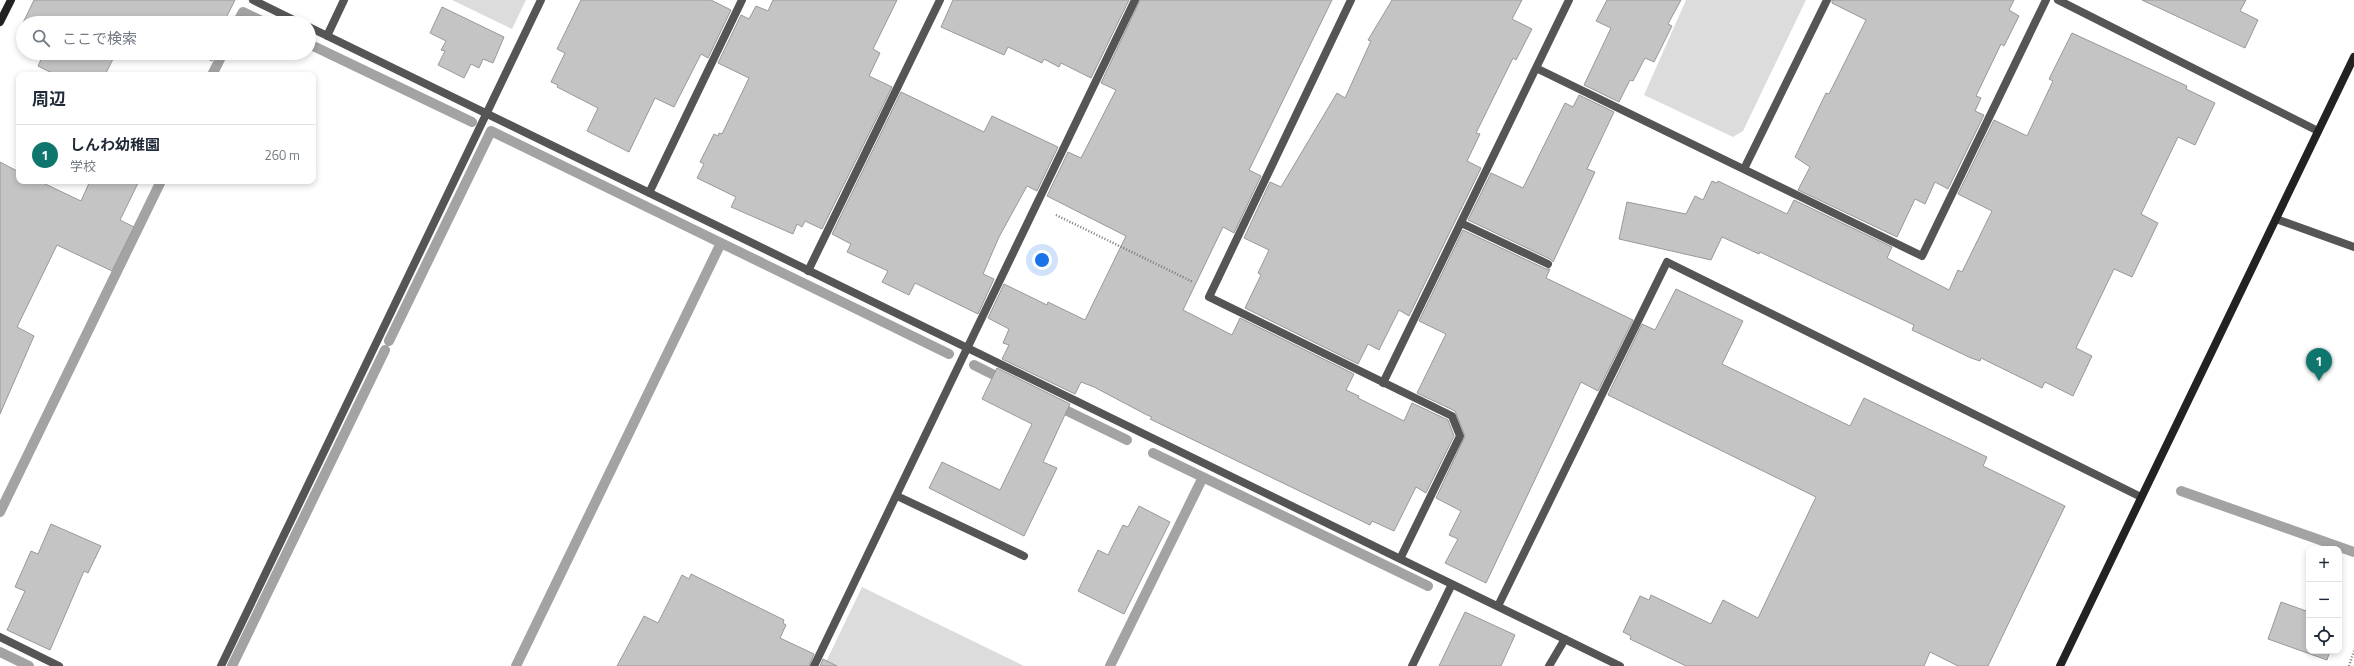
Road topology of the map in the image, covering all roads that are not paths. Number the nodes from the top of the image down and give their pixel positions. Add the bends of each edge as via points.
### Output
1 (11, 0) edge
2 (253, 0) edge
3 (344, 0) edge
4 (541, 0) edge
5 (742, 0) edge
6 (940, 0) edge
7 (1135, 0) edge
8 (1351, 0) edge
9 (1569, 0) edge
10 (1827, 0) edge
11 (2046, 0) edge
12 (2058, 0) edge
13 (286, 16) edge
14 (0, 22) edge
15 (316, 31) edge
16 (327, 36) junction
17 (2354, 57) edge
18 (1536, 68) junction
19 (486, 114) junction
20 (2318, 131) junction
21 (1744, 169) junction
22 (649, 193) junction
23 (2276, 219) junction
24 (1461, 223) junction
25 (2354, 247) edge
26 (1548, 264) dead end
27 (808, 271) junction
28 (968, 348) junction
29 (1383, 383) junction
30 (897, 496) junction
31 (2141, 497) junction
32 (1024, 556) dead end
33 (1400, 559) junction
34 (1452, 584) junction
35 (1498, 606) junction
36 (0, 637) edge
37 (1565, 639) junction
38 (59, 666) edge
39 (222, 666) edge
40 (814, 666) edge
41 (1412, 666) edge
42 (1549, 666) edge
43 (1620, 666) edge
44 (2060, 666) edge

1 - 14 street
2 - 13 street
3 - 16 street
4 - 19 street
5 - 22 street
6 - 27 street
7 - 28 street
8 - 29 street via 1209,297
9 - 18 street
10 - 21 street
11 - 21 street via 1922,256
12 - 20 street
15 - 16 street
16 - 19 street
17 - 20 street
18 - 21 street
18 - 24 street
19 - 22 street
19 - 39 street
20 - 23 street
22 - 27 street
23 - 25 street
23 - 31 street
24 - 26 street
24 - 29 street
27 - 28 street
28 - 30 street
28 - 33 street
29 - 33 street via 1452,416 1460,436
30 - 32 street
30 - 40 street
31 - 35 street via 1667,262
31 - 44 street
33 - 34 street
34 - 35 street
34 - 41 street
35 - 37 street
36 - 38 street
37 - 42 street
37 - 43 street

